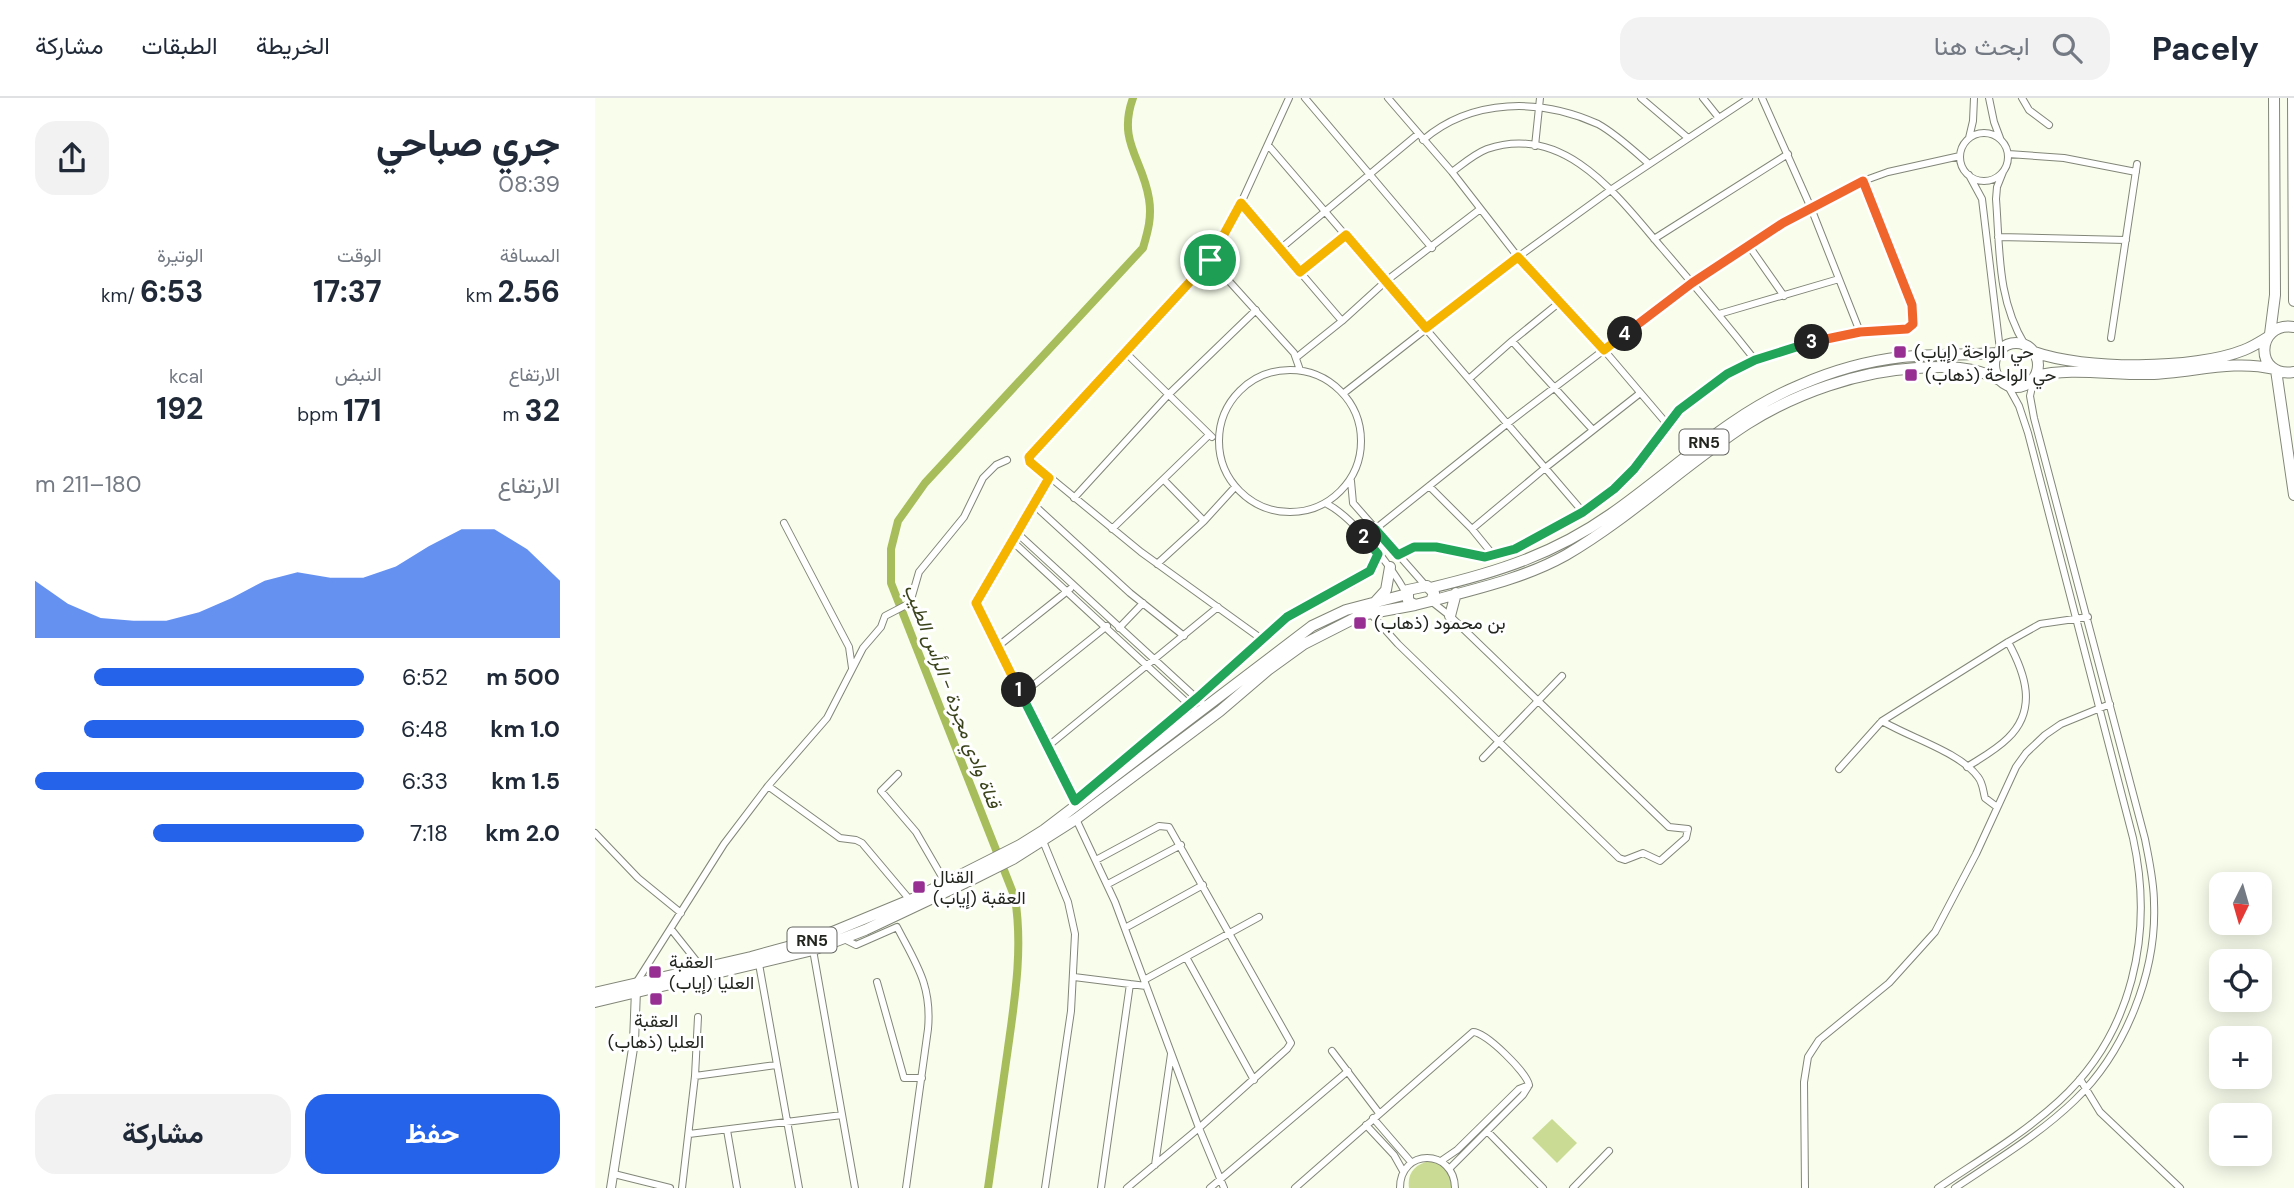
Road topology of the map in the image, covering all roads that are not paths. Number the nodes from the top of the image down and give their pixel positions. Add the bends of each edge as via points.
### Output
1 (1289, 98) edge
2 (1305, 98) edge
3 (1641, 98) edge
4 (1703, 98) edge
5 (1749, 98) edge
6 (1762, 98) edge
7 (1974, 98) edge
8 (1989, 98) edge
9 (2022, 98) edge
10 (2274, 98) edge
11 (2293, 98) edge
12 (1393, 100) edge
13 (1539, 100) edge
14 (1719, 118) junction
15 (2049, 125) dead end
16 (1420, 137) junction
17 (1688, 138) junction
18 (1969, 138) junction
19 (2001, 140) junction
20 (1268, 145) junction
21 (1535, 146) junction
22 (1788, 154) junction
23 (2008, 154) junction
24 (1960, 156) junction
25 (1649, 164) junction
26 (1452, 172) junction
27 (2003, 172) junction
28 (1371, 174) junction
29 (1969, 175) junction
30 (1863, 181) junction
31 (1612, 189) junction
32 (1241, 203) junction
33 (1811, 208) junction
34 (1479, 210) junction
35 (1326, 211) junction
36 (1346, 235) junction
37 (1998, 237) junction
38 (1654, 239) junction
39 (2126, 240) junction
40 (1749, 246) junction
41 (1432, 248) junction
42 (1280, 249) junction
43 (1518, 257) junction
44 (1210, 260) junction
45 (1300, 272) junction
46 (1839, 279) junction
47 (1386, 281) junction
48 (1692, 283) junction
49 (1784, 296) junction
50 (2294, 301) edge
51 (1560, 302) junction
52 (1256, 310) junction
53 (1719, 314) junction
54 (1342, 321) junction
55 (2294, 327) edge
56 (1426, 328) junction
57 (1860, 332) junction
58 (2269, 335) junction
59 (2111, 338) dead end
60 (1512, 341) junction
61 (2029, 349) junction
62 (1604, 350) junction
63 (1999, 351) junction
64 (1126, 353) junction
65 (1297, 357) junction
66 (1755, 360) junction
67 (1300, 370) junction
68 (2275, 370) junction
69 (2294, 372) edge
70 (2035, 377) junction
71 (1469, 378) junction
72 (2004, 383) junction
73 (1555, 388) junction
74 (1344, 393) junction
75 (1639, 394) junction
76 (1168, 395) junction
77 (1508, 423) junction
78 (1667, 424) junction
79 (1593, 430) junction
80 (1209, 435) junction
81 (1217, 440) junction
82 (1007, 460) dead end
83 (1545, 468) junction
84 (1049, 478) junction
85 (1164, 480) junction
86 (1351, 481) junction
87 (1429, 486) junction
88 (1235, 487) junction
89 (2294, 495) edge
90 (1074, 498) junction
91 (1327, 504) junction
92 (1034, 505) junction
93 (1583, 512) junction
94 (1204, 520) junction
95 (783, 523) dead end
96 (1112, 529) junction
97 (1375, 529) junction
98 (1472, 529) junction
99 (1017, 533) junction
100 (1364, 538) junction
101 (1011, 541) junction
102 (1378, 554) junction
103 (1398, 555) junction
104 (1494, 556) junction
105 (1157, 564) junction
106 (1390, 566) junction
107 (1074, 586) junction
108 (1429, 587) junction
109 (1068, 592) junction
110 (1456, 593) junction
111 (1406, 594) junction
112 (1375, 601) junction
113 (1431, 601) junction
114 (1143, 603) junction
115 (1415, 605) junction
116 (1218, 607) junction
117 (1370, 612) junction
118 (1450, 617) junction
119 (2088, 617) junction
120 (2077, 619) junction
121 (1112, 622) junction
122 (1106, 627) junction
123 (1119, 628) junction
124 (1184, 636) junction
125 (1263, 640) junction
126 (2008, 642) junction
127 (997, 647) junction
128 (1154, 660) junction
129 (1147, 666) junction
130 (853, 670) junction
131 (1563, 676) dead end
132 (1021, 695) junction
133 (1538, 701) junction
134 (2110, 704) junction
135 (1197, 705) junction
136 (2099, 707) junction
137 (1882, 721) junction
138 (1499, 741) junction
139 (1047, 747) junction
140 (1483, 758) dead end
141 (1967, 766) junction
142 (1839, 769) dead end
143 (898, 774) dead end
144 (768, 786) junction
145 (1077, 803) junction
146 (1997, 807) junction
147 (1076, 819) junction
148 (595, 833) edge
149 (1043, 841) junction
150 (1181, 845) junction
151 (1011, 855) junction
152 (1096, 860) junction
153 (980, 870) junction
154 (945, 882) junction
155 (1108, 884) junction
156 (1203, 885) junction
157 (910, 900) junction
158 (681, 913) junction
159 (1259, 917) dead end
160 (671, 929) junction
161 (1125, 929) junction
162 (1228, 933) junction
163 (844, 939) junction
164 (813, 950) junction
165 (1186, 957) junction
166 (759, 964) junction
167 (703, 969) junction
168 (1074, 977) junction
169 (877, 982) dead end
170 (1145, 983) junction
171 (1130, 985) junction
172 (636, 988) junction
173 (595, 993) edge
174 (595, 1002) edge
175 (698, 1017) dead end
176 (1332, 1051) dead end
177 (1172, 1053) junction
178 (776, 1065) junction
179 (1348, 1071) junction
180 (695, 1076) junction
181 (922, 1078) junction
182 (2080, 1079) junction
183 (1254, 1080) junction
184 (1529, 1085) junction
185 (2084, 1090) junction
186 (842, 1115) junction
187 (1376, 1115) junction
188 (787, 1120) junction
189 (1366, 1125) junction
190 (1199, 1128) junction
191 (727, 1130) junction
192 (1486, 1131) junction
193 (689, 1134) junction
194 (1609, 1151) dead end
195 (1441, 1161) junction
196 (1411, 1163) junction
197 (1155, 1165) junction
198 (1450, 1168) junction
199 (1403, 1171) junction
200 (614, 1174) junction
201 (1220, 1179) junction
202 (611, 1188) edge
203 (670, 1188) edge
204 (682, 1188) edge
205 (737, 1188) edge
206 (799, 1188) edge
207 (855, 1188) edge
208 (906, 1188) edge
209 (1045, 1188) edge
210 (1101, 1188) edge
211 (1127, 1188) edge
212 (1210, 1188) edge
213 (1224, 1188) edge
214 (1296, 1188) edge
215 (1400, 1188) edge
216 (1455, 1188) edge
217 (1543, 1188) edge
218 (1573, 1188) edge
219 (1805, 1188) edge
220 (1938, 1188) edge
221 (1955, 1188) edge
222 (2180, 1188) edge

1 - 20 street
2 - 28 street
3 - 17 street
4 - 14 street
5 - 14 street
6 - 22 street
7 - 18 street
8 - 19 street
9 - 15 street via 2029,110
10 - 58 highway via 2275,295
11 - 50 highway
12 - 16 street
13 - 16 street via 1471,110
13 - 21 street
13 - 25 street via 1601,125
14 - 17 street
16 - 26 street
16 - 28 street
17 - 25 street
18 - 19 street via 1986,133
18 - 24 street
19 - 23 street
20 - 32 street
20 - 35 street
21 - 26 street via 1488,149
21 - 31 street via 1566,155
22 - 33 street
22 - 38 street
23 - 27 street
23 - 39 street via 2137,168
24 - 29 street
24 - 30 street
25 - 31 street
26 - 34 street
27 - 29 street via 1982,181
27 - 37 street via 1996,194
28 - 35 street
28 - 41 street
29 - 63 street via 1982,199
30 - 33 street
30 - 57 street via 1914,319 1907,329
31 - 38 street
31 - 43 street
32 - 42 street
32 - 44 street
33 - 40 street
33 - 46 street
34 - 41 street
34 - 43 street
35 - 36 street
35 - 42 street
36 - 45 street
36 - 47 street
37 - 39 street
37 - 61 street via 2007,309
38 - 48 street
39 - 59 street
40 - 48 street
40 - 49 street
41 - 47 street
42 - 45 street
43 - 51 street
43 - 56 street
44 - 52 street
44 - 64 street
45 - 54 street
46 - 49 street
46 - 57 street
47 - 54 street
47 - 56 street
48 - 53 street
48 - 62 street
49 - 53 street
51 - 60 street
51 - 62 street
52 - 65 street
52 - 76 street
53 - 66 street
54 - 65 street
55 - 58 highway, RN5 via 2282,327
56 - 71 street
56 - 74 street
57 - 66 street
58 - 61 highway, RN5 via 2236,353 2145,365 2062,361
58 - 68 highway via 2264,351
60 - 71 street
60 - 73 street
61 - 63 highway, RN5 via 2012,344
61 - 70 highway via 2038,366
62 - 73 street
62 - 75 street
63 - 72 highway via 1994,367
63 - 108 highway, RN5 via 1885,359 1800,385 1745,412 1611,514 1569,540 1502,570
64 - 76 street
64 - 84 street via 1029,457
65 - 67 street
66 - 78 street via 1710,386
67 - 74 street via 1331,381
67 - 81 street via 1263,374 1241,389 1222,417
68 - 69 highway
68 - 70 highway via 2244,364 2154,374 2052,372
68 - 89 highway
70 - 72 highway via 2022,386
70 - 119 street via 2030,396 2034,418
71 - 77 street
72 - 110 highway, RN5 via 1987,373 1966,369 1912,368 1812,392 1749,423 1630,513 1562,557 1521,575
72 - 120 street via 2019,406 2028,433
73 - 77 street
73 - 79 street
74 - 86 street via 1355,412 1361,441
75 - 78 street
75 - 79 street
76 - 80 street
76 - 90 street
77 - 83 street
77 - 87 street
78 - 93 street via 1634,469
79 - 83 street
80 - 81 street
80 - 85 street
81 - 88 street via 1221,462
82 - 130 street via 983,478 964,517 917,575 908,606 885,617
83 - 93 street
83 - 98 street
84 - 90 street
84 - 92 street
85 - 94 street
85 - 96 street
86 - 91 street
86 - 97 street via 1353,503
87 - 97 street
87 - 98 street
88 - 91 street via 1275,511 1294,512
88 - 94 street
90 - 96 street
91 - 100 street
92 - 99 street
92 - 114 street
93 - 104 street
94 - 105 street
95 - 130 street via 849,647
96 - 105 street
97 - 100 street
97 - 103 street
98 - 104 street
99 - 101 street
99 - 107 street
100 - 102 street
101 - 109 street
101 - 127 street via 976,603
102 - 106 street
102 - 125 street via 1374,568 1364,576 1297,610
103 - 104 street via 1410,547 1428,546
103 - 108 street
105 - 116 street
106 - 111 street
106 - 112 highway via 1386,590
107 - 109 street
107 - 121 street
108 - 111 highway, RN5
108 - 113 highway via 1434,595
109 - 122 street
109 - 127 street
110 - 113 highway, RN5
110 - 118 highway
111 - 112 highway, RN5
111 - 115 highway
112 - 135 highway, RN5 via 1312,626
113 - 115 highway, RN5
113 - 118 street
114 - 123 street
114 - 124 street
115 - 117 highway, RN5
116 - 124 street
116 - 125 street
117 - 138 street
117 - 147 highway, RN5 via 1291,653
118 - 133 street
119 - 120 street
119 - 134 street
120 - 126 street via 2047,622
120 - 136 street
121 - 122 street
121 - 123 street
122 - 129 street
122 - 132 street
123 - 128 street
124 - 128 street
125 - 135 street
126 - 137 street
126 - 141 street via 2026,682 2024,710 2007,739
127 - 132 street
128 - 129 street
128 - 135 street
129 - 135 street
129 - 139 street
130 - 144 street via 827,718
131 - 133 street
132 - 139 street
133 - 138 street
133 - 138 street via 1669,827 1688,829 1686,838 1660,861 1645,853 1622,859
134 - 136 street
134 - 185 street via 2145,839 2155,905 2137,1000 2115,1046
135 - 145 highway, RN5
136 - 146 street via 2061,724 2031,747
136 - 182 street via 2133,838 2142,901 2133,977 2113,1028
137 - 141 street
137 - 142 street
138 - 140 street
139 - 145 street
141 - 146 street via 1981,781 1985,798
143 - 154 street via 881,791 916,832
144 - 157 street via 840,838 856,839
144 - 158 street via 724,844
145 - 151 highway, RN5
146 - 219 street via 1935,932 1889,983 1813,1048 1804,1082
147 - 149 highway, RN5
147 - 152 street
148 - 158 street via 638,878
149 - 151 highway, RN5
149 - 168 street via 1073,917
150 - 152 street via 1171,828 1163,825
150 - 155 street
150 - 156 street
151 - 153 highway, RN5
152 - 155 street
153 - 154 highway, RN5
153 - 163 highway, RN5
154 - 157 highway, RN5
155 - 161 street
156 - 161 street
156 - 162 street
157 - 167 highway, RN5 via 813,940
158 - 160 street
159 - 162 street
160 - 167 street
160 - 172 street
161 - 170 street
162 - 165 street
162 - 183 street via 1290,1040 1287,1049
163 - 164 highway, RN5
163 - 181 street via 856,946 897,927 929,999
164 - 166 highway, RN5
164 - 186 street
165 - 170 street
165 - 183 street
166 - 172 highway, RN5
166 - 178 street
167 - 172 highway, RN5
168 - 171 street
168 - 209 street
169 - 181 street via 904,1079
170 - 171 street
170 - 177 street
171 - 210 street
172 - 173 highway, RN5
172 - 174 highway, RN5
172 - 200 street via 634,1042
175 - 180 street
176 - 179 street
177 - 190 street
177 - 197 street
178 - 180 street
178 - 188 street
179 - 187 street
179 - 201 street
180 - 193 street
181 - 208 street
182 - 185 street
182 - 220 street via 2031,1124
183 - 190 street
184 - 187 street via 1527,1077 1475,1031
184 - 192 street
184 - 195 street
185 - 221 street via 2054,1118
185 - 222 street via 2100,1112
186 - 188 street
186 - 207 street
187 - 189 street
187 - 196 street
188 - 191 street
188 - 206 street
189 - 199 street
189 - 214 street
190 - 197 street
190 - 201 street
191 - 193 street
191 - 205 street
192 - 198 street
192 - 217 street
193 - 204 street
194 - 218 street
195 - 196 street via 1426,1157
195 - 198 street
196 - 199 street
197 - 211 street
198 - 216 street
199 - 215 street
200 - 202 street
200 - 203 street
201 - 212 street
201 - 213 street

